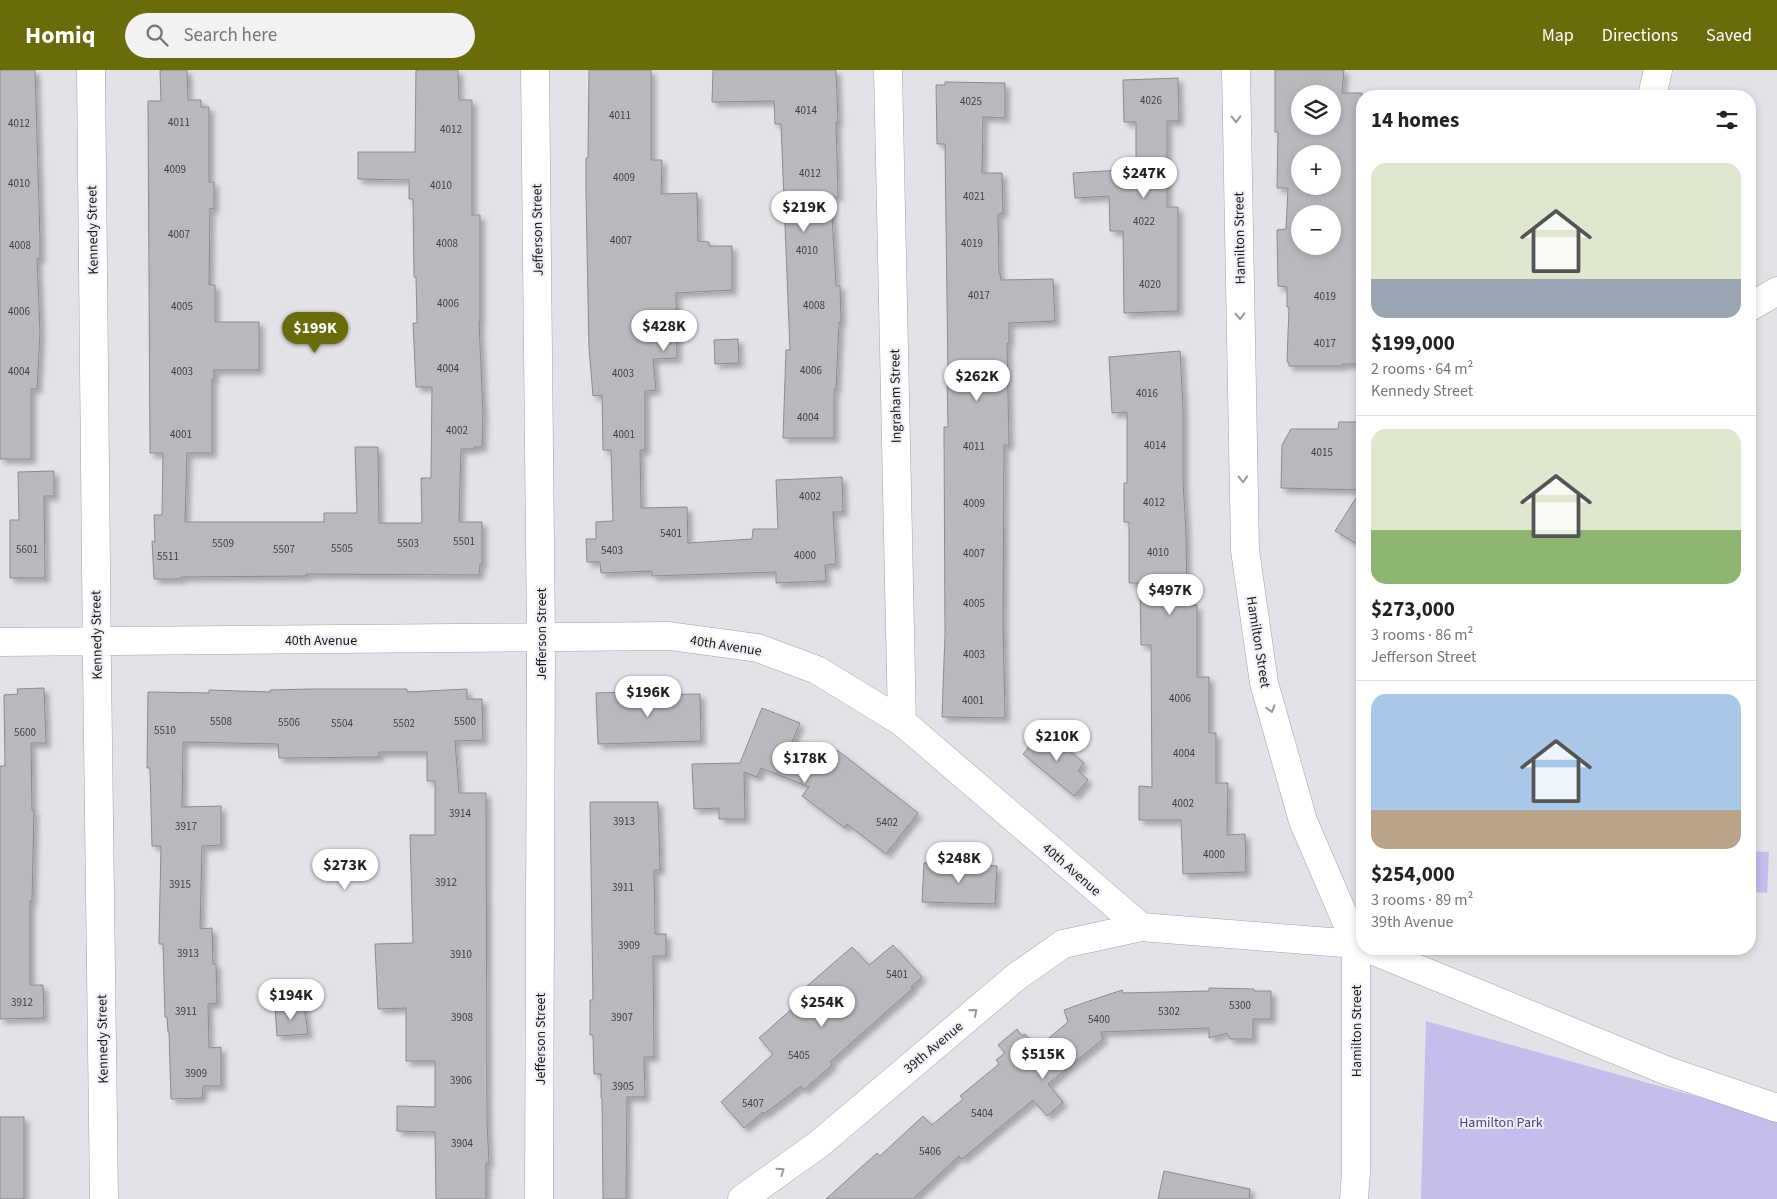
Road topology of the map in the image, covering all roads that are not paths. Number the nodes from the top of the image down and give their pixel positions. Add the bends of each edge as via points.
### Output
1 (91, 70) edge
2 (536, 70) edge
3 (888, 70) edge
4 (1236, 70) edge
5 (1658, 70) edge
6 (1653, 90) edge
7 (1777, 290) edge
8 (1756, 302) edge
9 (541, 638) junction
10 (0, 642) edge
11 (96, 642) junction
12 (902, 722) junction
13 (1141, 927) junction
14 (1356, 928) edge
15 (1356, 942) edge
16 (1363, 955) edge
17 (1394, 955) edge
18 (1777, 1108) edge
19 (104, 1199) edge
20 (539, 1199) edge
21 (742, 1199) edge
22 (1354, 1199) edge

1 - 11 street, Kennedy Street
2 - 9 street, Jefferson Street
3 - 12 street, Ingraham Street
4 -> 14 street, Hamilton Street via 1245,550 1264,683 1303,821
5 - 6 street
7 - 8 street
9 - 11 street, 40th Avenue
9 - 12 street, 40th Avenue via 669,636 758,648 817,670
9 - 20 street, Jefferson Street
10 - 11 street, 40th Avenue
11 - 19 street, Kennedy Street
12 - 13 street, 40th Avenue
13 - 15 street
21 -> 13 street, 39th Avenue via 819,1144 1016,977 1063,944
16 - 22 street, Hamilton Street
17 - 18 street via 1665,1070

